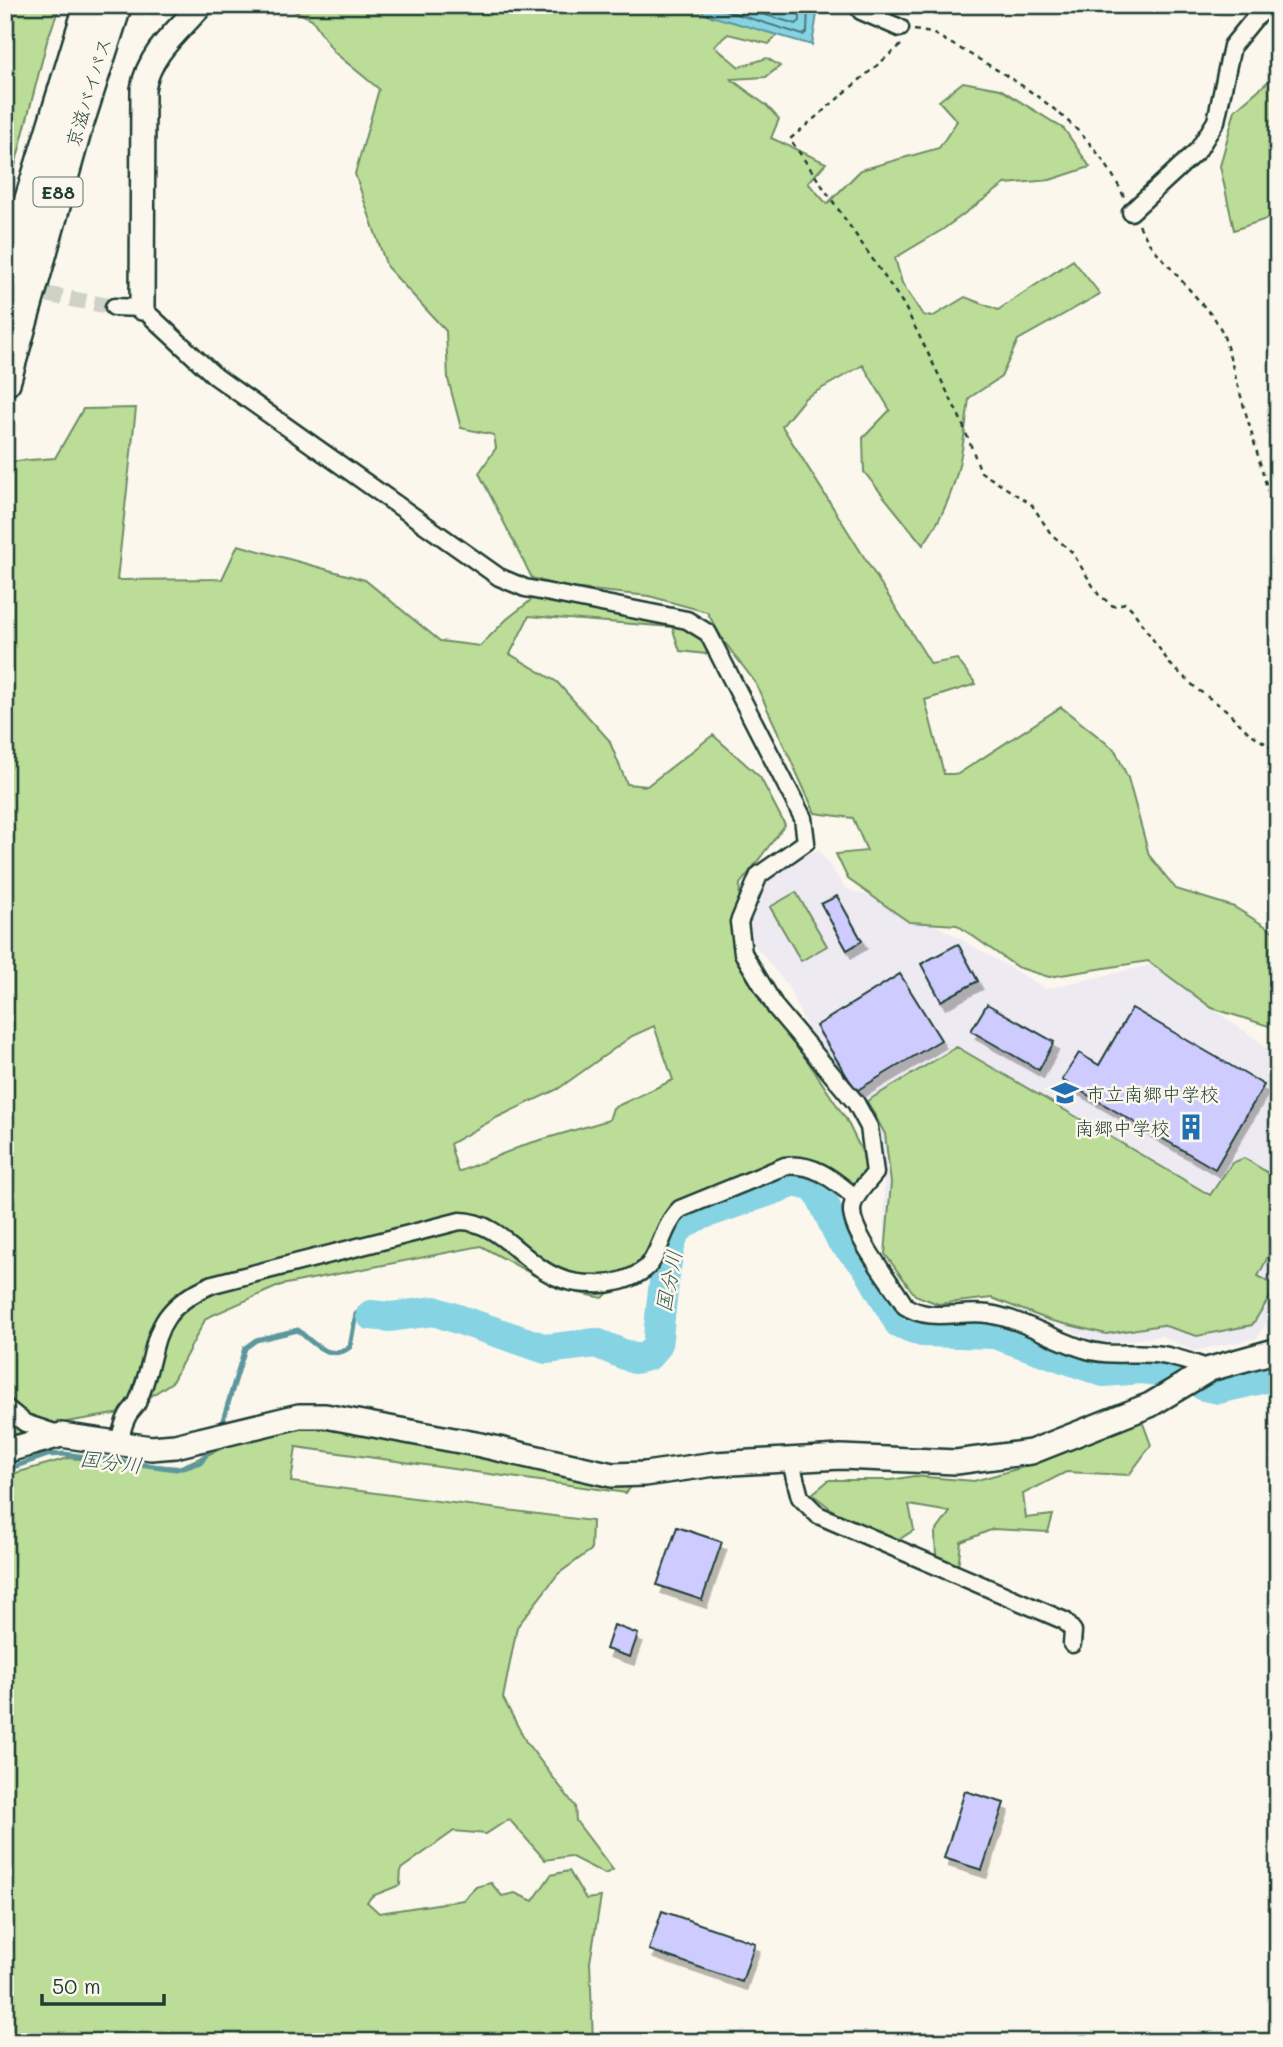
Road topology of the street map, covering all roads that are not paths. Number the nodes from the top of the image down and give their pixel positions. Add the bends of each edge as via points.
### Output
1 (90, 5) edge
2 (116, 5) edge
3 (201, 5) edge
4 (858, 5) edge
5 (1271, 5) edge
6 (900, 28) road end
7 (1131, 212) road end
8 (5, 282) edge
9 (114, 307) tunnel mouth
10 (142, 308) junction
11 (5, 381) edge
12 (856, 1198) junction
13 (1278, 1350) edge
14 (1209, 1369) junction
15 (5, 1407) edge
16 (61, 1435) junction
17 (119, 1443) junction
18 (5, 1451) edge
19 (790, 1459) junction
20 (1072, 1644) dead end

1 - 8 highway, 京滋バイパス / E88
2 - 11 highway, 京滋バイパス / E88
3 - 10 street via 146,71
4 - 6 street
5 - 7 street via 1232,46 1216,121 1198,150
9 - 10 street
10 - 12 street via 215,376 499,577 526,588 687,620 708,633 803,818 806,842 759,875 739,922 743,953 776,1008 856,1103 869,1127 875,1173
12 - 14 street via 852,1210 858,1234 913,1312 1007,1318 1085,1350 1111,1355 1155,1354
12 - 17 street via 817,1170 801,1164 785,1166 680,1209 667,1222 646,1268 606,1285 559,1279 483,1225 460,1221 213,1284 179,1303 163,1323
13 - 14 street
14 - 19 street via 1150,1405 1031,1452 957,1462
15 - 16 street via 25,1423
16 - 17 street
16 - 18 street
17 - 19 street via 176,1446 299,1416 325,1416 612,1475
19 - 20 street via 800,1497 818,1515 1065,1621 1073,1631

